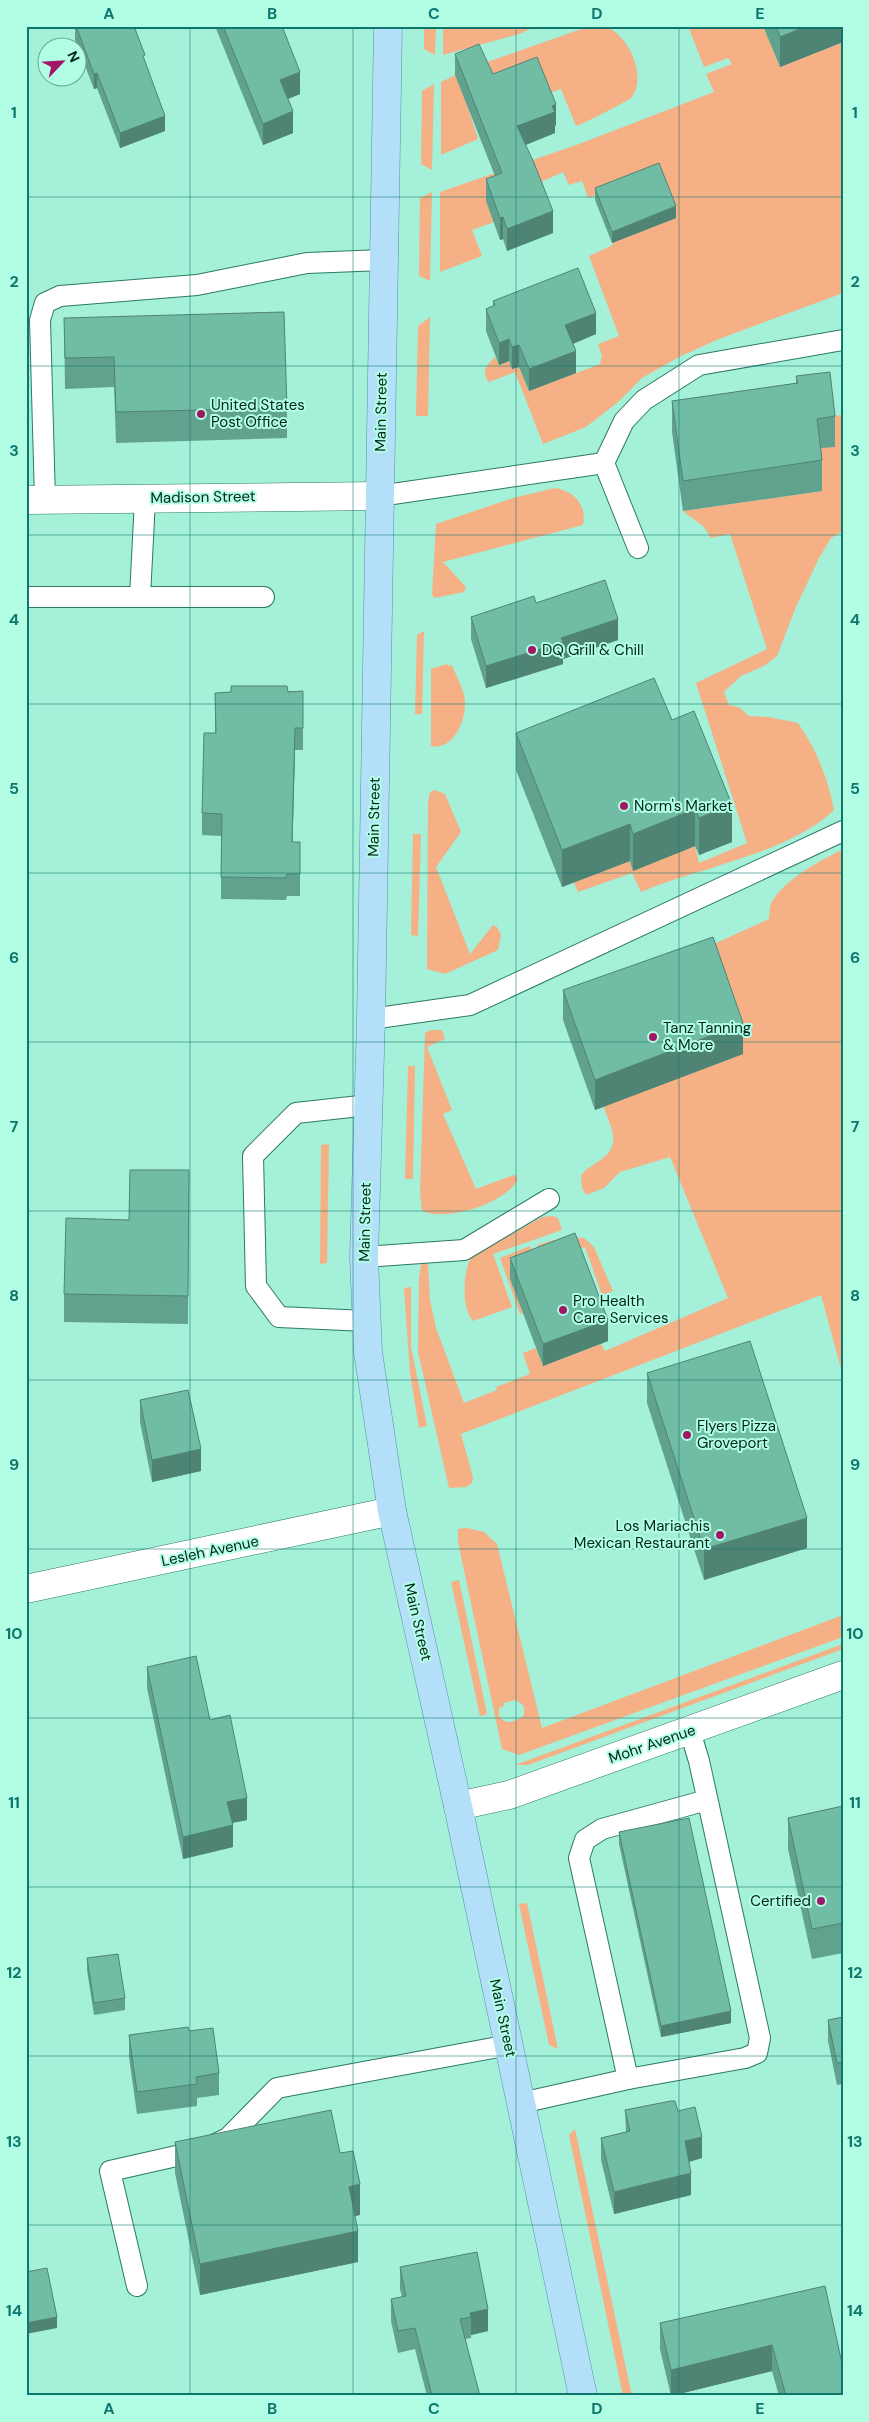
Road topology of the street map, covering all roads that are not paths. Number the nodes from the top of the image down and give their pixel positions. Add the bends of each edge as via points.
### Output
1 (388, 26) edge
2 (383, 260) junction
3 (843, 340) edge
4 (604, 463) junction
5 (379, 496) junction
6 (145, 499) junction
7 (35, 500) edge
8 (638, 548) dead end
9 (140, 597) junction
10 (264, 597) dead end
11 (26, 598) edge
12 (843, 831) edge
13 (371, 1019) junction
14 (369, 1105) junction
15 (548, 1199) dead end
16 (364, 1257) junction
17 (366, 1321) junction
18 (392, 1511) junction
19 (26, 1589) edge
20 (843, 1675) edge
21 (690, 1731) junction
22 (707, 1800) junction
23 (458, 1806) junction
24 (509, 2045) junction
25 (628, 2079) junction
26 (521, 2102) junction
27 (137, 2286) dead end
28 (583, 2396) edge

1 - 2 main road, Main Street
2 - 5 main road, Main Street
2 - 7 lane via 307,262 197,285 60,296 45,303 40,320
3 - 4 lane via 699,365 644,400 624,421
4 - 5 lane
4 - 8 lane
5 - 6 street, Madison Street
5 - 13 main road, Main Street
6 - 7 street, Madison Street
6 - 9 lane
9 - 10 lane
9 - 11 lane
12 - 13 lane via 470,1005
13 - 14 main road, Main Street
14 - 16 main road, Main Street
14 - 17 lane via 296,1113 253,1156 256,1286 279,1317
15 - 16 lane via 464,1250
16 - 17 main road, Main Street
17 - 18 main road, Main Street
18 - 19 street, Lesleh Avenue
18 - 23 main road, Main Street
20 - 21 street, Mohr Avenue
21 - 22 lane
21 - 23 street, Mohr Avenue via 509,1795
22 - 25 lane via 602,1829 585,1840 579,1858
22 - 25 lane via 760,2038 757,2053 745,2058
23 - 24 main road, Main Street
24 - 26 main road, Main Street
24 - 27 lane via 277,2088 228,2138 203,2150 110,2171
25 - 26 lane
26 - 28 main road, Main Street

